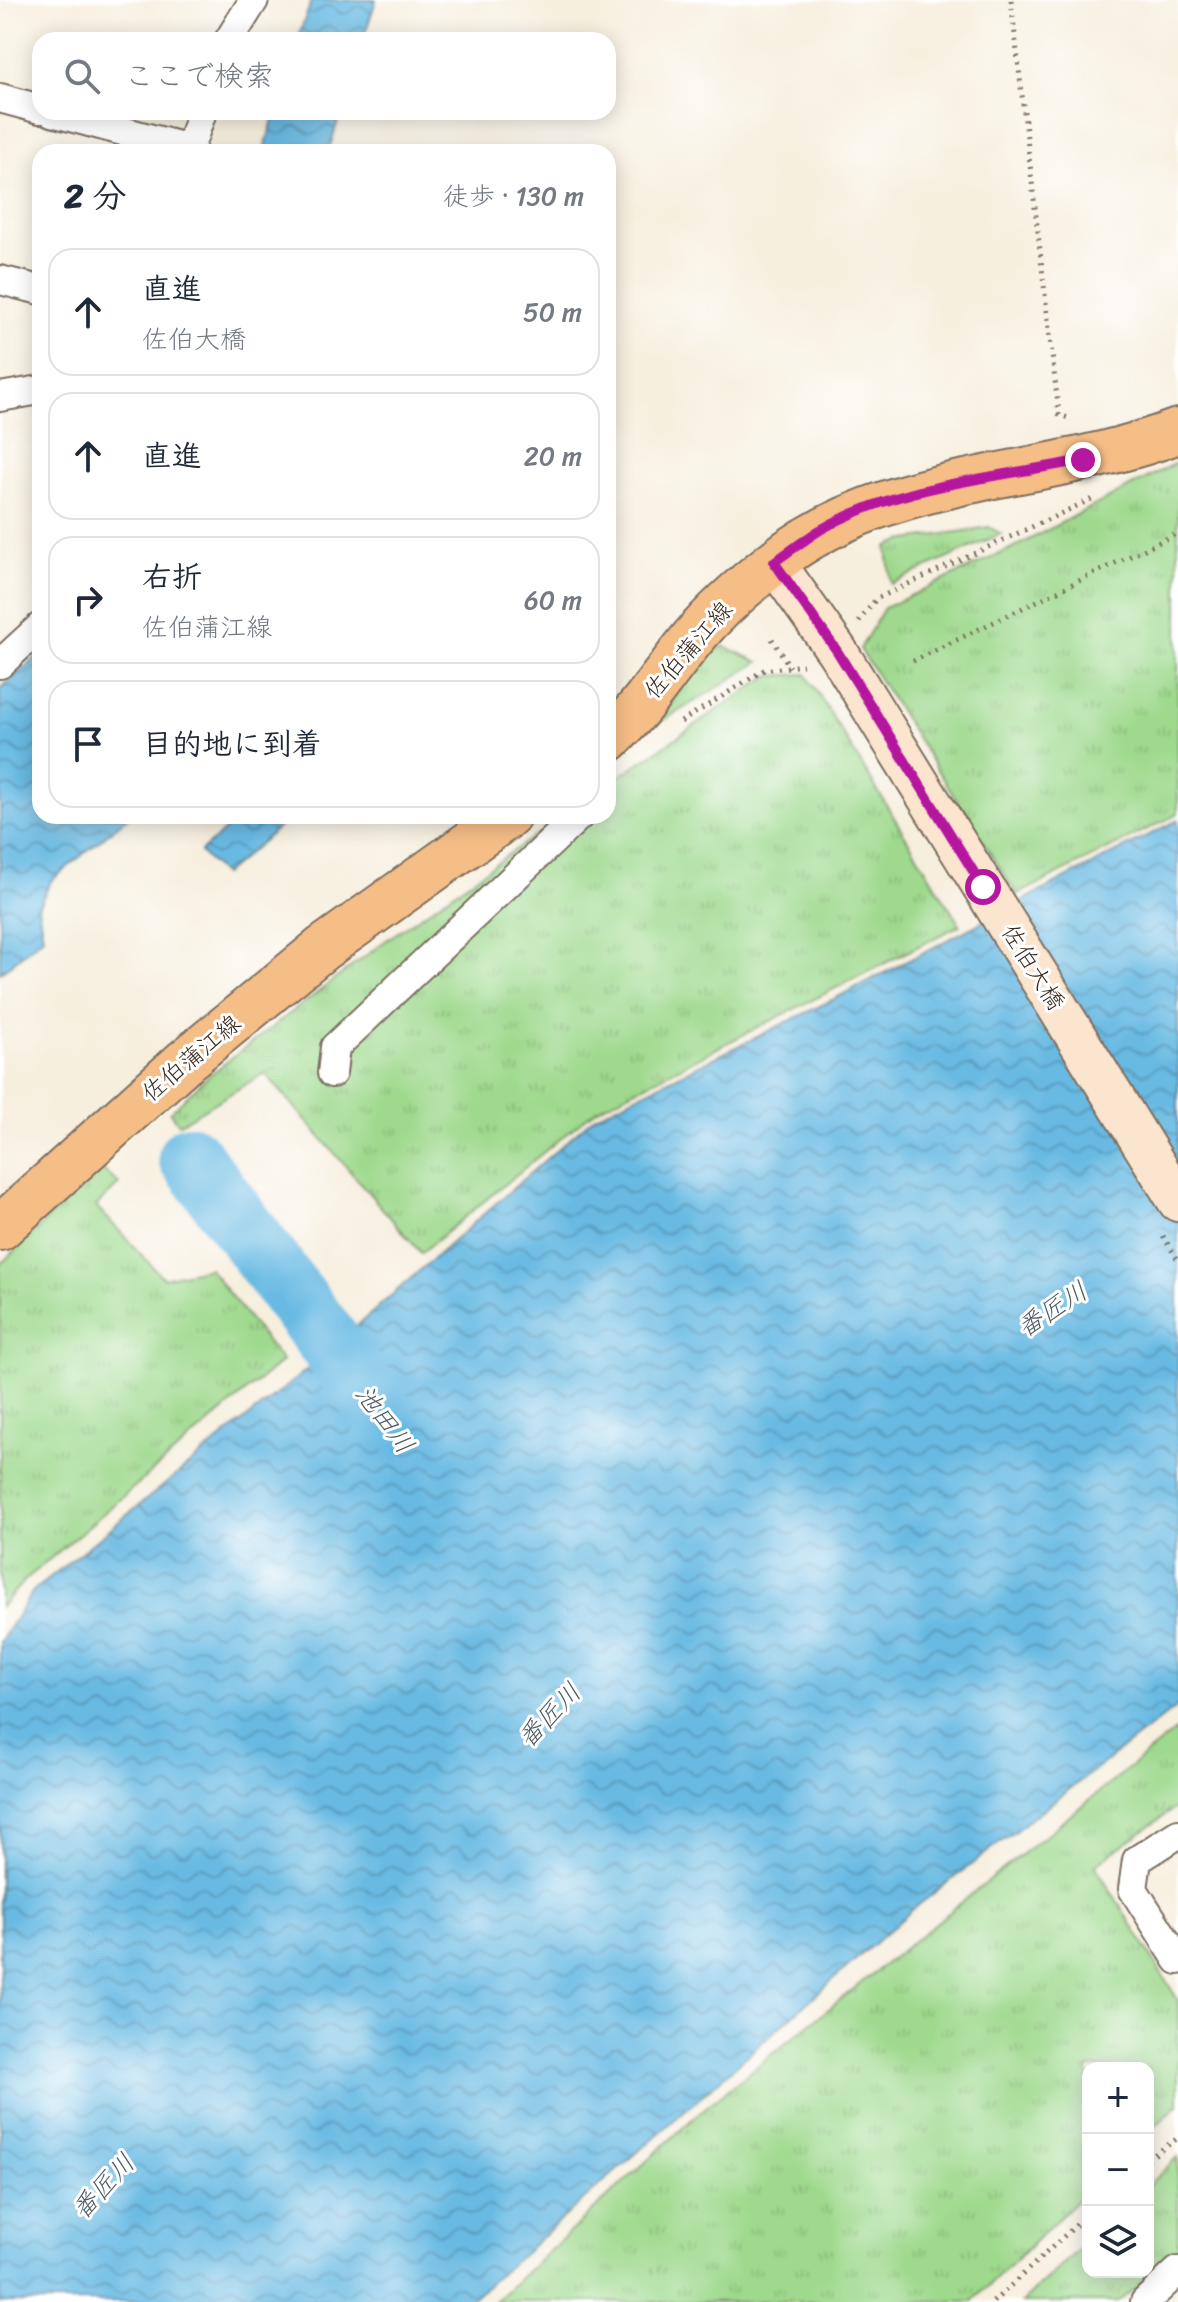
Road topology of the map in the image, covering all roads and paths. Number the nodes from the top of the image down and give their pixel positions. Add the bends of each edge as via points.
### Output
1 (1011, 0) edge
2 (251, 1) edge
3 (234, 32) edge
4 (0, 98) edge
5 (32, 107) edge
6 (80, 120) edge
7 (199, 120) edge
8 (164, 144) edge
9 (191, 144) edge
10 (0, 280) edge
11 (32, 288) edge
12 (32, 391) edge
13 (0, 397) edge
14 (1074, 419) dead end
15 (1178, 431) edge
16 (1106, 493) dead end
17 (1178, 533) edge
18 (774, 562) junction
19 (32, 634) edge
20 (772, 639) dead end
21 (833, 648) junction
22 (913, 661) dead end
23 (0, 664) edge
24 (790, 667) junction
25 (673, 728) dead end
26 (616, 731) edge
27 (497, 824) edge
28 (571, 824) edge
29 (332, 1073) dead end
30 (1178, 1201) edge
31 (0, 1228) edge
32 (1178, 1834) edge
33 (1178, 1960) edge
34 (1178, 2138) edge
35 (1154, 2155) edge
36 (1082, 2220) edge
37 (1178, 2271) edge
38 (993, 2302) edge
39 (1145, 2302) edge

1 - 14 path via 1059,415
2 - 3 street
4 - 5 street
6 - 8 street
7 - 9 street
10 - 11 street
12 - 13 street
15 - 18 main road, 佐伯蒲江線 via 1105,456 904,496 821,530
16 - 21 path via 876,599
17 - 22 path
18 - 21 street, 佐伯大橋
18 - 26 main road, 佐伯蒲江線 via 695,635
19 - 23 street
20 - 24 path
21 - 24 path
21 - 30 street, 佐伯大橋
24 - 25 path via 764,670
27 - 31 main road, 佐伯蒲江線 via 323,948 184,1062
28 - 29 street via 335,1047
32 - 33 street via 1137,1860 1133,1889
34 - 35 path
36 - 38 path
37 - 39 street

